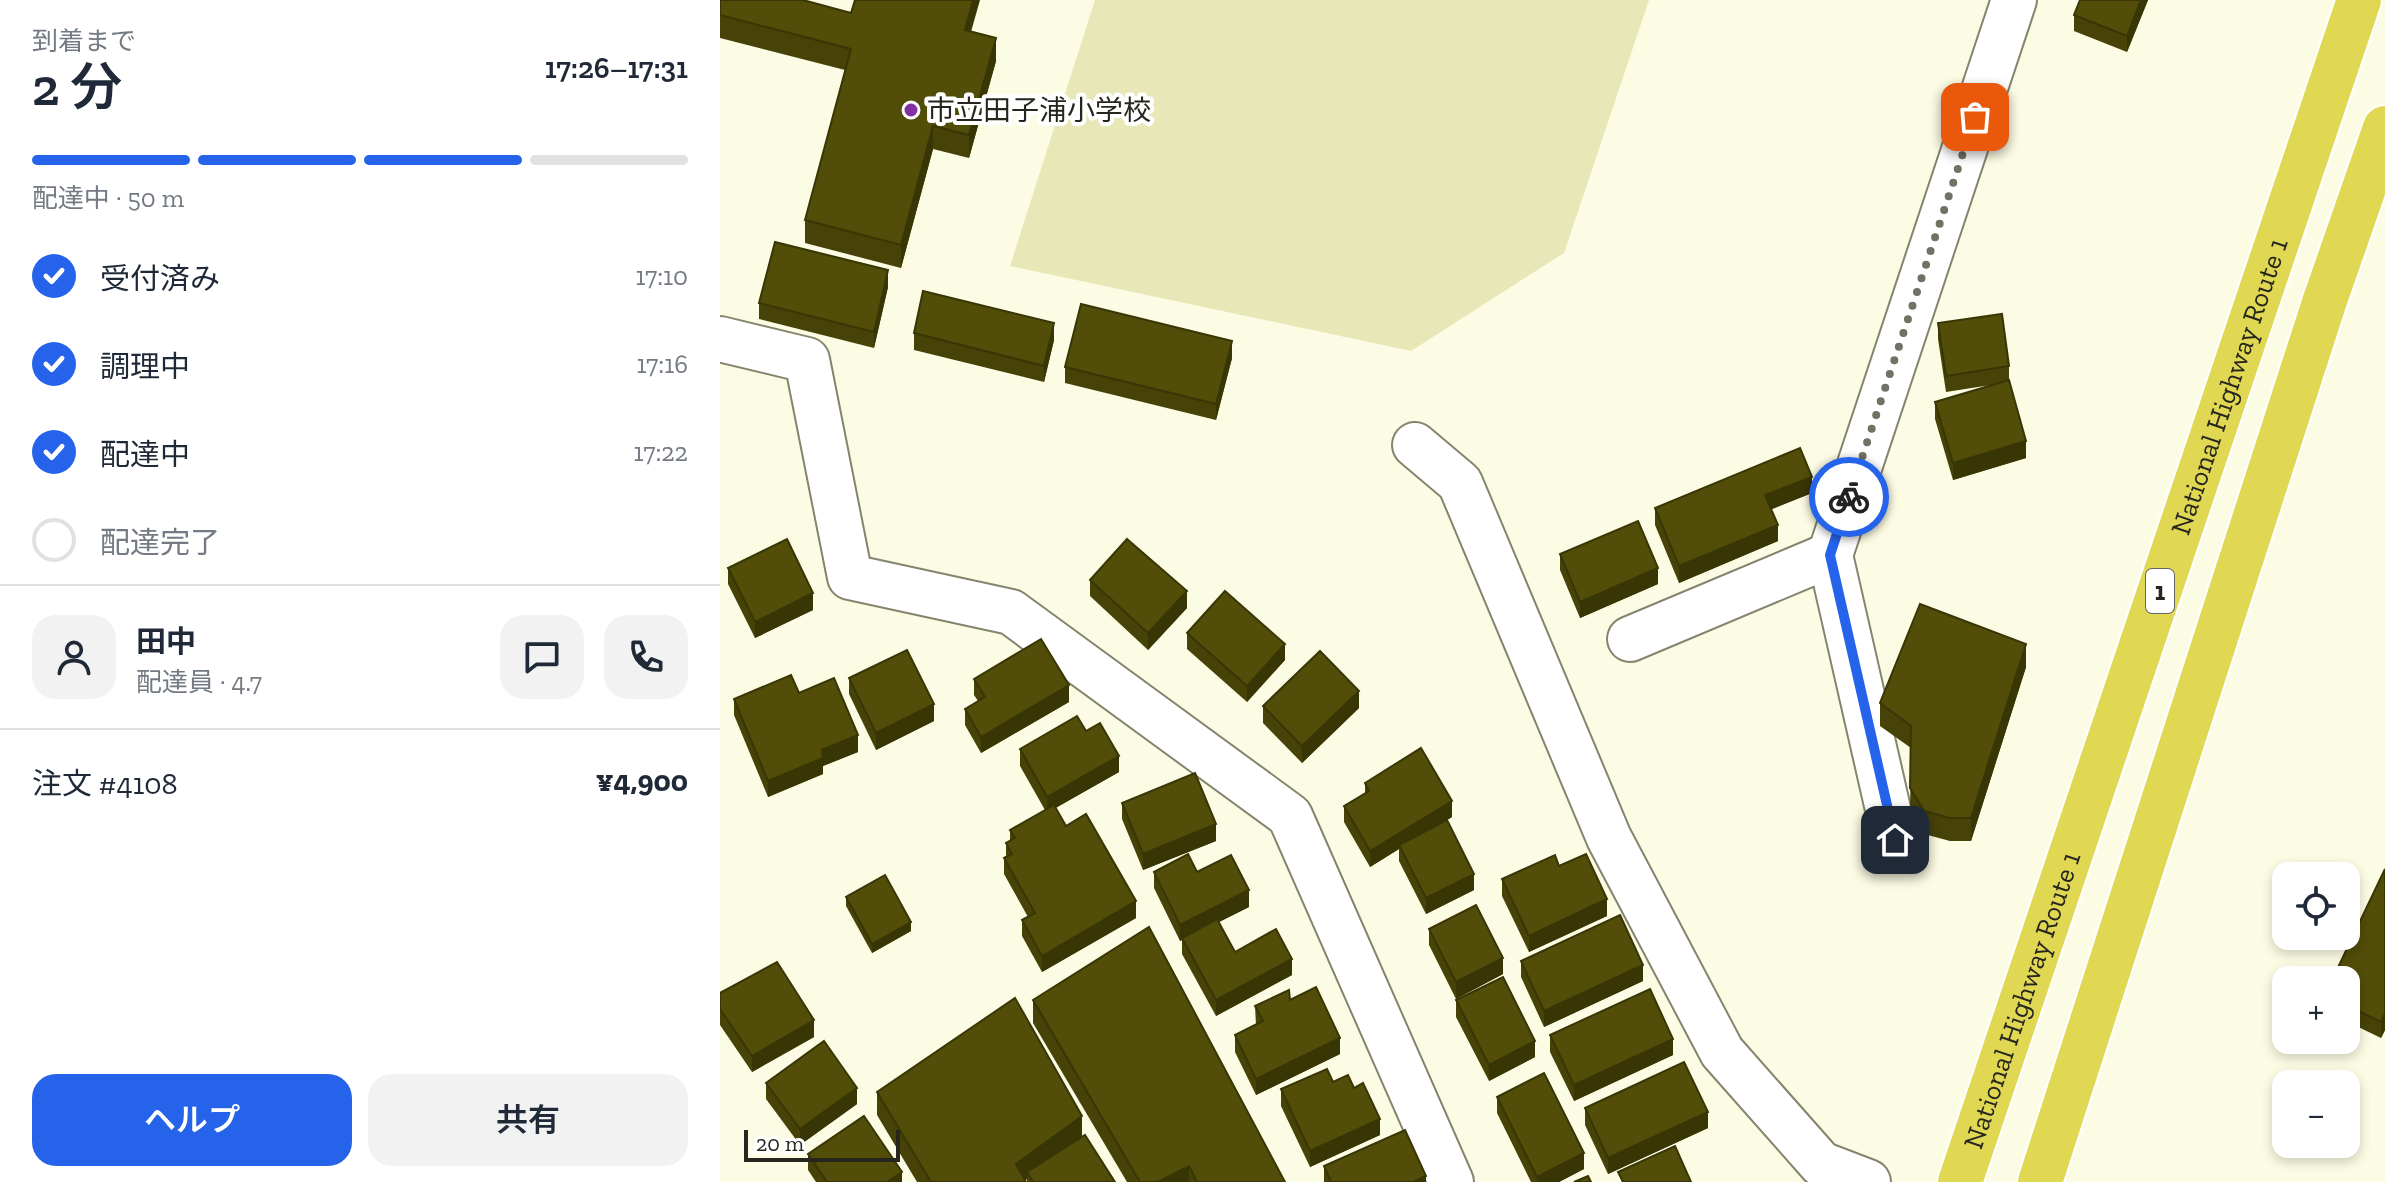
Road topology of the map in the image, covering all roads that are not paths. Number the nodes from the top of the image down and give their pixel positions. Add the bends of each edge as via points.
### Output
1 (2014, 0) edge
2 (2359, 0) edge
3 (2385, 128) edge
4 (720, 339) edge
5 (1415, 445) dead end
6 (1830, 555) junction
7 (1630, 639) dead end
8 (1895, 840) dead end
9 (1451, 1182) edge
10 (1868, 1182) edge
11 (1960, 1182) edge
12 (2040, 1182) edge

1 - 6 street
2 - 11 highway, National Highway Route 1 / 1
3 - 12 highway
4 - 9 street via 807,360 850,577 1011,612 1290,816
5 - 10 street via 1460,483 1609,838 1722,1052 1821,1164
6 - 7 street
6 - 8 street

